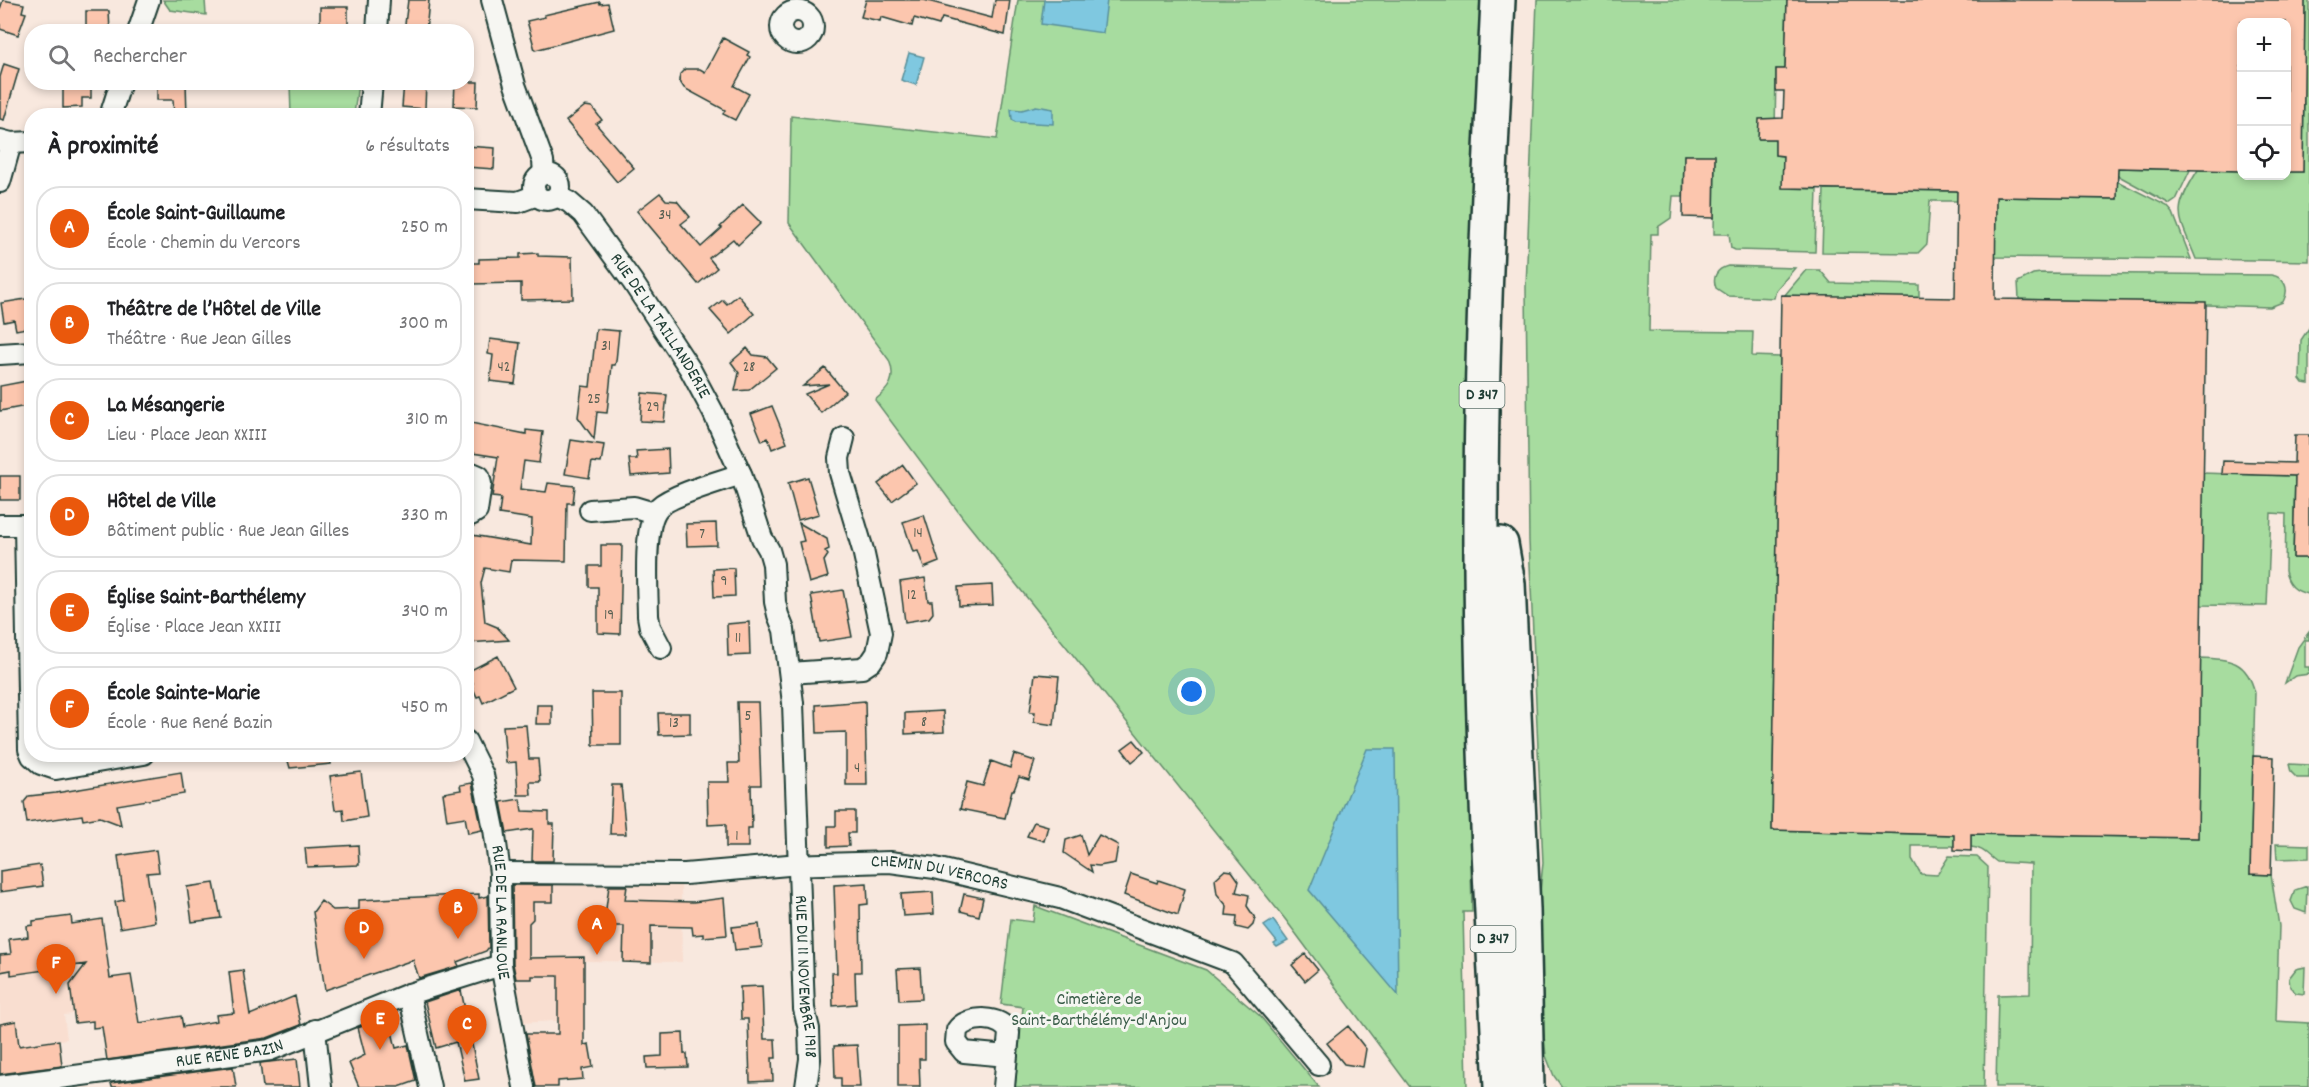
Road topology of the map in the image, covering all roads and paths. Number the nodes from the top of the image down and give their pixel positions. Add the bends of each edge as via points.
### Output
1 (149, 0) edge
2 (380, 0) edge
3 (495, 0) edge
4 (1498, 0) edge
5 (1520, 0) edge
6 (141, 24) edge
7 (378, 24) edge
8 (118, 90) edge
9 (371, 90) edge
10 (113, 108) edge
11 (370, 108) edge
12 (6, 141) edge
13 (24, 142) edge
14 (0, 182) edge
15 (547, 196) junction
16 (474, 199) edge
17 (24, 352) edge
18 (0, 354) edge
19 (844, 438) dead end
20 (474, 474) edge
21 (741, 474) junction
22 (590, 510) dead end
23 (474, 513) edge
24 (654, 513) junction
25 (0, 525) edge
26 (24, 525) edge
27 (1501, 544) junction
28 (661, 648) dead end
29 (790, 673) junction
30 (474, 756) edge
31 (38, 762) edge
32 (97, 762) edge
33 (1485, 791) junction
34 (800, 864) junction
35 (500, 873) junction
36 (1522, 909) junction
37 (501, 965) junction
38 (409, 994) junction
39 (315, 1030) junction
40 (1007, 1056) dead end
41 (1319, 1065) dead end
42 (0, 1086) edge
43 (321, 1087) edge
44 (430, 1087) edge
45 (524, 1087) edge
46 (806, 1087) edge
47 (1004, 1087) edge
48 (1486, 1087) edge
49 (1501, 1087) edge
50 (1513, 1087) edge
51 (1527, 1087) edge
52 (1552, 1087) edge

1 - 6 street
2 - 7 street
3 - 15 street via 544,174 558,180 560,188
4 - 33 highway, D 347 via 1483,365
5 - 27 highway, D 347 via 1502,374
8 - 10 street
9 - 11 street
12 - 13 street
12 - 14 street
15 - 16 street via 518,202
15 - 21 street, RUE DE LA TAILLANDERIE via 569,202 584,214 675,346
17 - 18 street
19 - 29 street via 840,473 875,600 880,644 871,662 862,668
20 - 23 street via 481,484
21 - 24 street via 668,501
21 - 29 street, RUE DE LA TAILLANDERIE via 773,564 775,602 784,630
22 - 24 street via 634,507
24 - 28 street via 648,531 648,616
25 - 26 street
27 - 36 highway via 1508,584
27 - 50 highway, D 347 via 1500,783
29 - 34 street, RUE DE LA TAILLANDERIE
30 - 35 street, RUE DE LA RANLOUE via 486,785
31 - 32 street via 56,769
33 - 48 highway via 1478,814
33 - 49 highway, D 347
34 - 35 street, CHEMIN DU VERCORS via 685,874
34 - 41 street, CHEMIN DU VERCORS via 890,862 935,868 1060,898 1233,963
34 - 46 street, RUE DU 11 NOVEMBRE 1918 via 804,1009 810,1059
35 - 37 street, RUE DE LA RANLOUE
36 - 51 highway
36 - 52 highway via 1538,1040
37 - 38 street, RUE RENÉ BAZIN
37 - 45 street, RUE DE LA RANLOUE
38 - 39 street, RUE RENÉ BAZIN
38 - 44 street
39 - 42 street, RUE RENÉ BAZIN via 270,1050
39 - 43 street
40 - 47 street

